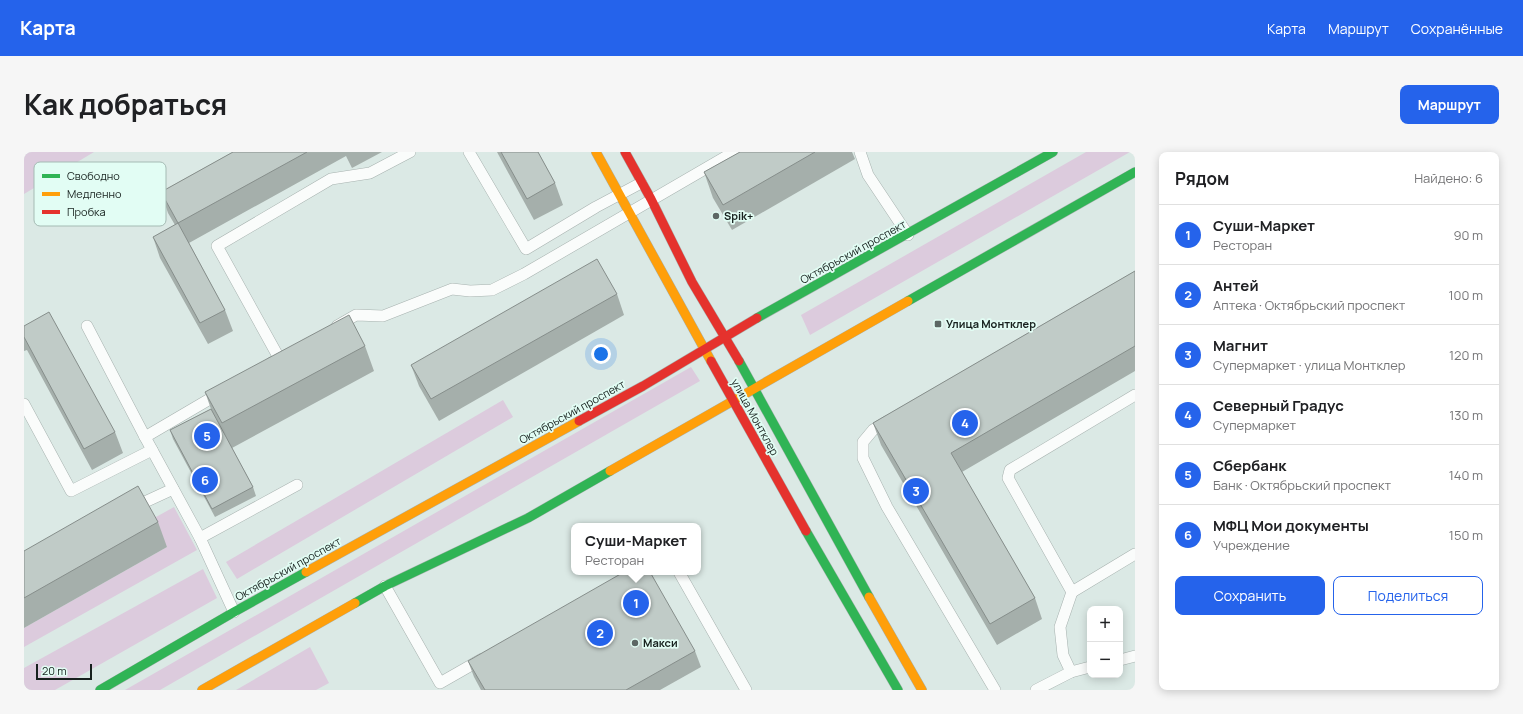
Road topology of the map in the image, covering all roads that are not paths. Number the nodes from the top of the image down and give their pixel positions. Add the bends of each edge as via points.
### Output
1 (410, 152) edge
2 (469, 152) edge
3 (596, 152) edge
4 (625, 152) edge
5 (734, 152) edge
6 (860, 152) edge
7 (1054, 152) edge
8 (1135, 172) edge
9 (641, 183) junction
10 (620, 194) junction
11 (630, 213) junction
12 (908, 235) junction
13 (87, 326) dead end
14 (324, 333) edge
15 (726, 336) junction
16 (704, 349) junction
17 (259, 370) edge
18 (232, 386) edge
19 (754, 389) junction
20 (1135, 395) edge
21 (733, 402) junction
22 (24, 404) edge
23 (900, 414) edge
24 (144, 436) junction
25 (152, 450) junction
26 (297, 485) dead end
27 (173, 490) junction
28 (125, 511) edge
29 (200, 538) junction
30 (1135, 554) edge
31 (681, 575) edge
32 (385, 586) junction
33 (1072, 592) junction
34 (234, 612) junction
35 (488, 655) edge
36 (1135, 656) edge
37 (1123, 659) edge
38 (1087, 668) edge
39 (1071, 672) junction
40 (442, 686) edge
41 (897, 687) edge
42 (100, 690) edge
43 (202, 690) edge
44 (746, 690) edge
45 (883, 690) edge
46 (922, 690) edge
47 (995, 690) edge
48 (1036, 690) edge

1 - 17 lane via 370,173 331,179 217,246 283,357
2 - 10 lane via 526,249
3 - 10 main road, улица Монтклер
4 - 9 main road, улица Монтклер
5 - 11 lane
6 - 12 lane via 868,176
7 - 12 main road, Октябрьский проспект
8 - 19 main road
9 - 10 lane
9 - 15 main road, улица Монтклер via 692,282
10 - 11 main road, улица Монтклер
11 - 14 lane via 492,290 452,290 383,316 356,315
11 - 16 main road, улица Монтклер
12 - 15 main road, Октябрьский проспект
13 - 24 lane
15 - 16 main road, Октябрьский проспект
15 - 19 main road, улица Монтклер
16 - 21 main road, улица Монтклер
16 - 34 main road, Октябрьский проспект via 636,390
18 - 24 lane
19 - 21 main road
19 - 46 main road, улица Монтклер
20 - 33 lane via 1010,470 1008,478
21 - 32 main road via 528,518
21 - 41 main road, улица Монтклер
22 - 25 lane via 71,491
23 - 47 lane via 873,430 863,442 863,458 887,508
24 - 25 lane
25 - 27 lane
26 - 29 lane
27 - 28 lane
27 - 29 lane
29 - 34 lane
30 - 33 lane
31 - 44 lane
32 - 40 lane
32 - 43 main road
33 - 39 lane via 1060,626 1063,655
34 - 42 main road, Октябрьский проспект
35 - 40 lane
36 - 37 lane
38 - 39 lane
39 - 48 lane
41 - 45 lane

